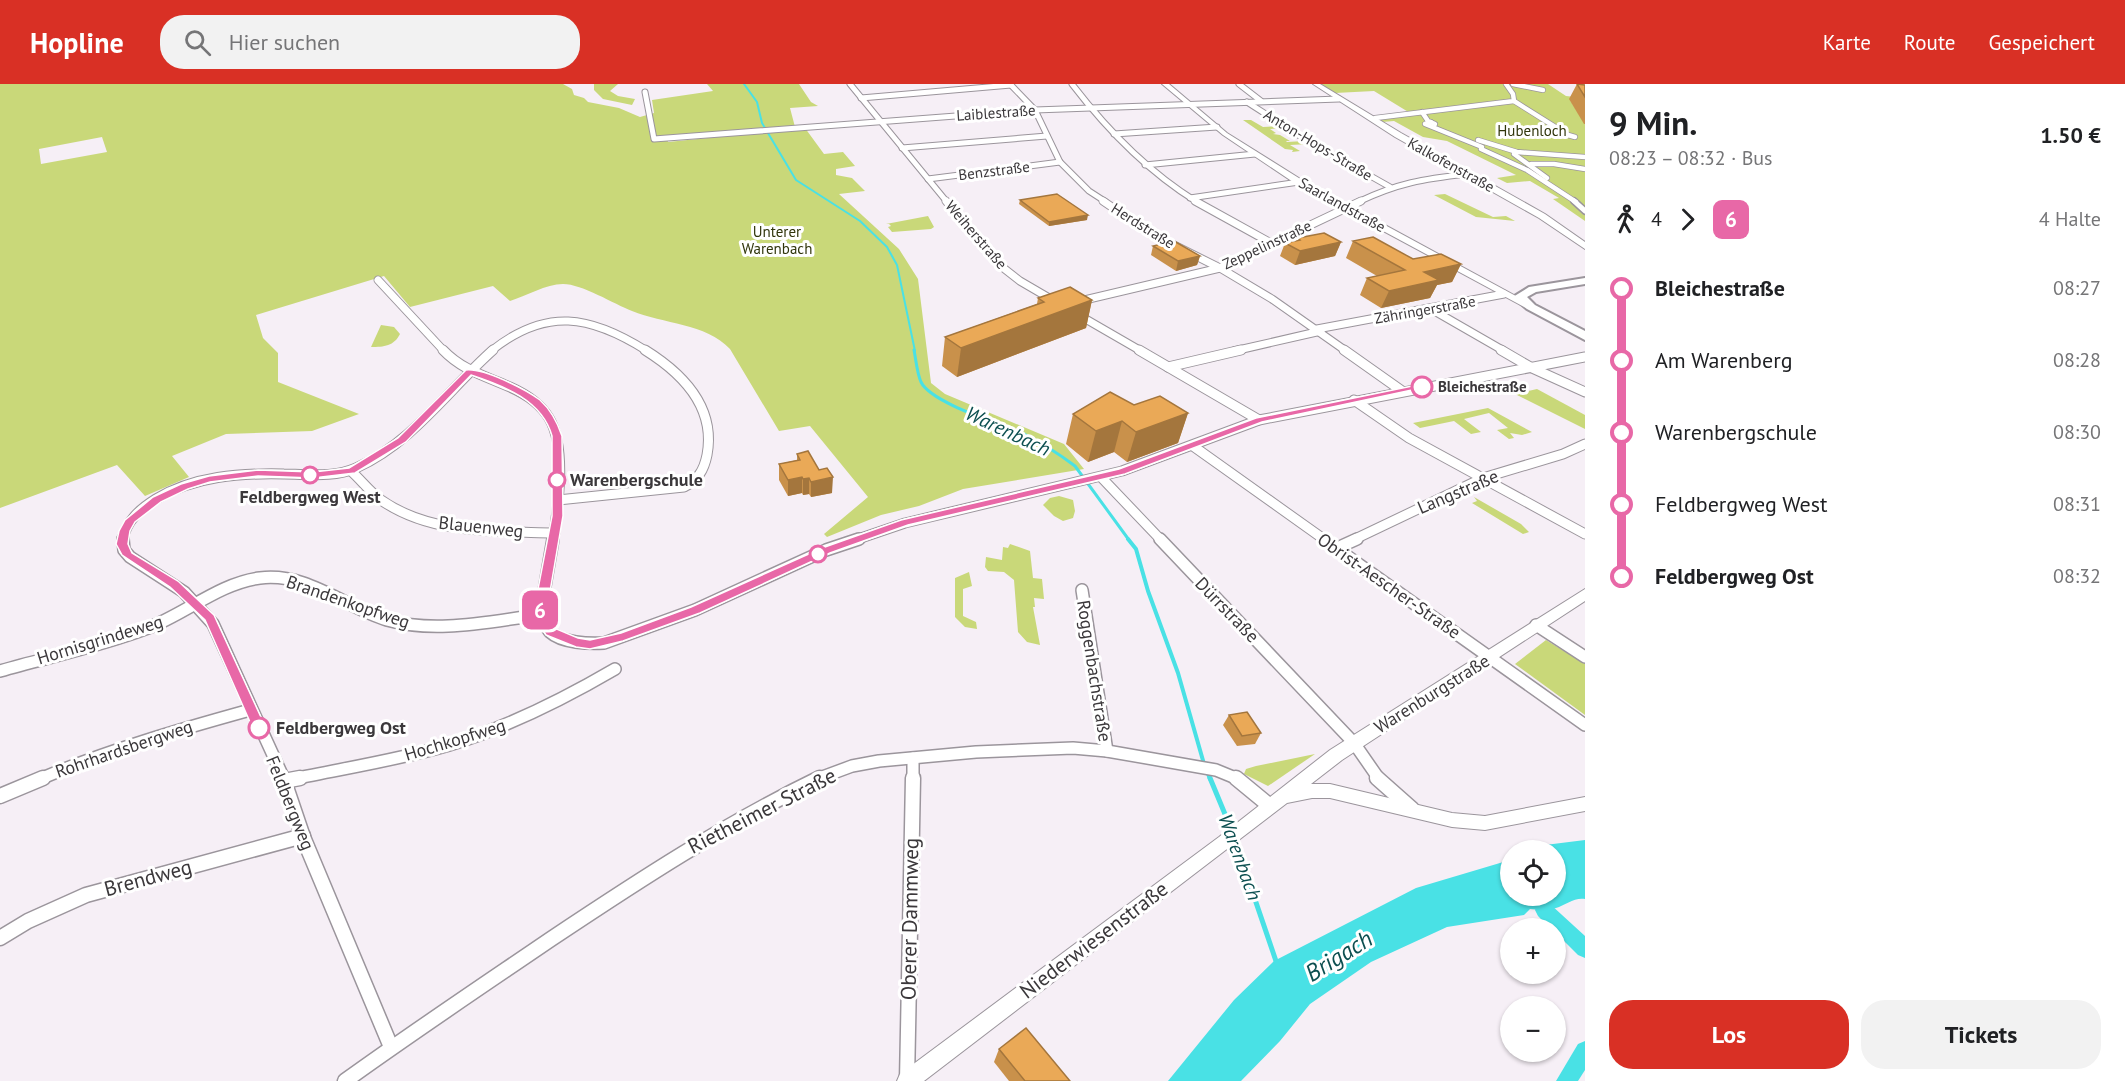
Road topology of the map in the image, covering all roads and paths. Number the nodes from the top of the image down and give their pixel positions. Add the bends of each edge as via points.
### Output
1 (850, 84) edge
2 (1072, 84) edge
3 (1165, 84) edge
4 (1239, 84) edge
5 (1316, 84) edge
6 (1506, 84) edge
7 (1513, 84) edge
8 (1011, 85) edge
9 (1542, 91) dead end
10 (645, 92) dead end
11 (861, 98) junction
12 (1339, 99) junction
13 (1262, 101) junction
14 (1514, 101) junction
15 (1247, 102) junction
16 (1186, 103) junction
17 (1503, 104) junction
18 (1467, 105) junction
19 (1458, 106) junction
20 (1090, 107) junction
21 (1526, 108) junction
22 (1035, 110) junction
23 (1422, 112) junction
24 (1404, 116) junction
25 (1376, 118) dead end
26 (881, 122) junction
27 (1429, 122) junction
28 (1217, 127) junction
29 (1114, 134) junction
30 (1047, 136) junction
31 (1575, 136) dead end
32 (902, 148) junction
33 (1506, 150) junction
34 (1255, 154) junction
35 (1547, 157) junction
36 (1585, 157) edge
37 (1060, 162) junction
38 (1585, 163) edge
39 (1530, 164) junction
40 (1554, 164) junction
41 (1145, 165) junction
42 (1585, 170) edge
43 (1467, 174) junction
44 (1539, 178) junction
45 (928, 179) junction
46 (1299, 182) junction
47 (1390, 187) junction
48 (1190, 198) junction
49 (1346, 208) junction
50 (1584, 210) edge
51 (1271, 243) junction
52 (1585, 246) edge
53 (1220, 268) junction
54 (378, 280) dead end
55 (1585, 280) edge
56 (1533, 289) junction
57 (1504, 294) junction
58 (1062, 305) junction
59 (1531, 307) junction
60 (1431, 309) junction
61 (1319, 330) junction
62 (1585, 336) edge
63 (1585, 357) edge
64 (1168, 367) junction
65 (1532, 368) junction
66 (469, 372) junction
67 (1402, 391) junction
68 (1585, 392) edge
69 (1354, 400) junction
70 (1259, 420) junction
71 (1585, 444) edge
72 (1194, 446) junction
73 (351, 471) junction
74 (1097, 478) junction
75 (1483, 478) junction
76 (558, 500) junction
77 (555, 533) junction
78 (1585, 534) edge
79 (1335, 549) junction
80 (1082, 590) dead end
81 (1585, 594) edge
82 (199, 605) junction
83 (540, 615) junction
84 (1536, 626) junction
85 (1491, 657) junction
86 (1585, 657) edge
87 (615, 669) dead end
88 (0, 671) edge
89 (250, 710) junction
90 (1585, 725) edge
91 (1354, 743) junction
92 (1107, 751) junction
93 (913, 758) junction
94 (284, 781) junction
95 (0, 796) edge
96 (1276, 802) junction
97 (1585, 804) edge
98 (1415, 810) junction
99 (303, 836) junction
100 (0, 938) edge
101 (391, 1047) junction
102 (345, 1081) edge
103 (907, 1081) edge

1 - 11 street, Weiherstraße
2 - 20 street
3 - 16 street, Saarlandstraße
4 - 13 street
5 - 12 street, Kalkofenstraße
6 - 14 street
7 - 9 street
8 - 11 street
8 - 22 street, Herdstraße
10 - 26 street, Laiblestraße via 654,139
11 - 26 street, Weiherstraße
12 - 13 street, Laiblestraße
12 - 43 street, Kalkofenstraße
13 - 15 street, Laiblestraße
14 - 17 street
14 - 21 street
15 - 16 street, Laiblestraße
15 - 47 street, Anton-Hops-Straße
16 - 20 street, Laiblestraße
16 - 28 street, Saarlandstraße
17 - 18 street
17 - 21 street
18 - 19 street
18 - 19 street via 1480,109
19 - 23 street
20 - 22 street, Laiblestraße
20 - 29 street
21 - 31 street
22 - 26 street, Laiblestraße
22 - 30 street, Herdstraße
23 - 24 street
23 - 27 street
24 - 25 street
24 - 27 street
26 - 32 street, Weiherstraße
27 - 33 street
27 - 44 street via 1425,124 1482,147
28 - 29 street
28 - 34 street, Saarlandstraße
29 - 41 street
30 - 32 street
30 - 37 street, Herdstraße
32 - 45 street, Weiherstraße
33 - 35 street
33 - 39 street
34 - 41 street
34 - 46 street, Saarlandstraße
35 - 36 street
35 - 38 street
35 - 40 street
37 - 45 street, Benzstraße
37 - 53 street, Herdstraße via 1089,191 1133,222
39 - 40 street
39 - 44 street via 1547,178
40 - 42 street
41 - 48 street
43 - 47 street, Zeppelinstraße
43 - 52 street, Kalkofenstraße via 1542,216
44 - 50 street
45 - 58 street, Weiherstraße via 1004,270
46 - 48 street
46 - 49 street, Saarlandstraße
47 - 49 street, Zeppelinstraße
48 - 51 street
49 - 51 street, Zeppelinstraße
49 - 57 street, Saarlandstraße
51 - 53 street, Zeppelinstraße
53 - 58 street, Zeppelinstraße
53 - 61 street, Herdstraße
54 - 66 street via 443,351
55 - 56 main road, Zähringerstraße
56 - 57 street, Zähringerstraße
56 - 59 main road via 1519,297
57 - 59 street, Saarlandstraße
57 - 60 street, Zähringerstraße
58 - 64 street, Weiherstraße
59 - 62 main road
60 - 61 street, Zähringerstraße
60 - 65 street
61 - 64 street, Zähringerstraße
61 - 67 street, Herdstraße
63 - 65 street
64 - 70 street, Weiherstraße
65 - 67 street
65 - 68 street
66 - 73 street, Feldbergweg via 402,440
66 - 76 street via 523,393 549,415 557,436
66 - 76 street, Feldbergweg via 530,328 568,320 647,350 687,383 702,403 710,439 702,475 695,482 672,490
67 - 69 street
69 - 70 street
69 - 75 street via 1409,438
70 - 72 street
71 - 75 street, Langstraße
72 - 74 street
72 - 79 street, Obrist-Aescher-Straße
73 - 77 street, Blauenweg via 381,500 425,521 477,530
73 - 82 street, Feldbergweg via 230,475 185,486 142,509 124,531 122,544 128,555
74 - 83 street via 953,510 874,533 826,550 696,610 604,643 560,637 550,632
74 - 91 street, Dürrstraße
75 - 78 street
75 - 79 street, Langstraße
76 - 77 street
77 - 83 street
79 - 85 street, Obrist-Aescher-Straße
80 - 92 street, Roggenbachstraße
81 - 84 street, Warenburgstraße
82 - 83 street, Brandenkopfweg via 248,581 280,578 304,582 388,620 431,628
82 - 88 street, Hornisgrindeweg via 149,628
82 - 89 street, Feldbergweg via 219,636
84 - 85 street, Warenburgstraße
84 - 86 street
85 - 90 street, Obrist-Aescher-Straße
85 - 91 street, Warenburgstraße
87 - 94 street, Hochkopfweg via 518,720 470,738 415,754
89 - 94 street, Feldbergweg
89 - 95 street, Rohrhardsbergweg via 117,748
91 - 96 street, Warenburgstraße
91 - 98 street, Dürrstraße via 1385,786
92 - 93 street, Rietheimer Straße via 1073,748
92 - 96 street, Rietheimer Straße via 1216,770 1234,776
93 - 101 street, Rietheimer Straße via 852,766 823,776 765,806 668,861
93 - 103 street, Oberer Dammweg
94 - 99 street, Feldbergweg
96 - 98 street via 1312,791 1329,791
96 - 103 street, Niederwiesenstraße
97 - 98 street via 1485,824
99 - 100 street, Brendweg via 86,895
99 - 101 street, Feldbergweg
101 - 102 street, Rietheimer Straße

